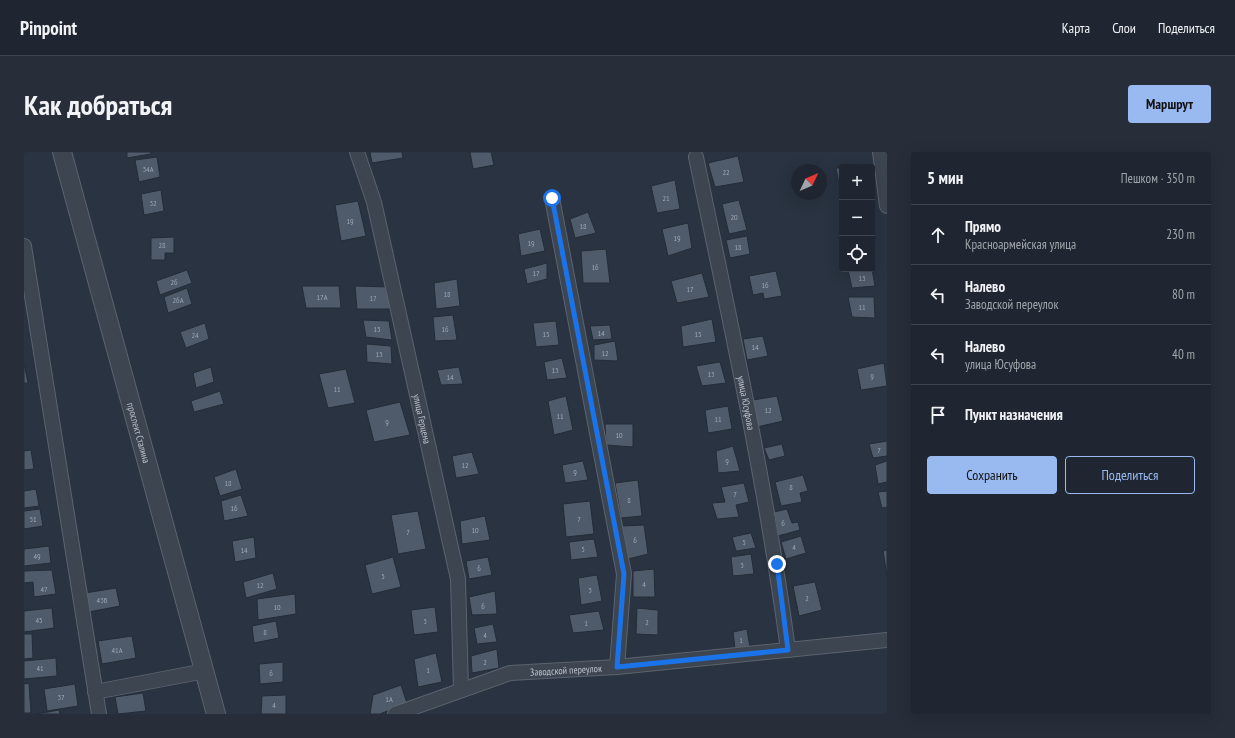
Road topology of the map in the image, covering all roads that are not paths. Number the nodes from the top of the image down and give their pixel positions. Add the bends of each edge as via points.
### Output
1 (62, 152) edge
2 (357, 152) edge
3 (880, 152) edge
4 (696, 157) dead end
5 (552, 198) dead end
6 (887, 206) edge
7 (24, 246) edge
8 (887, 640) edge
9 (788, 650) junction
10 (617, 667) junction
11 (205, 671) junction
12 (461, 690) junction
13 (95, 692) junction
14 (99, 714) edge
15 (216, 714) edge
16 (395, 714) edge

1 - 11 street, проспект Сталина
2 - 12 street, улица Герцена via 374,202 458,579
3 - 6 street
4 - 9 street, улица Юсуфова via 777,564
5 - 10 street via 624,574
7 - 13 street
8 - 9 street, Заводской переулок
9 - 10 street, Заводской переулок
10 - 12 street, Заводской переулок via 510,674
11 - 13 street
11 - 15 street, проспект Сталина
12 - 16 street, Заводской переулок
13 - 14 street

